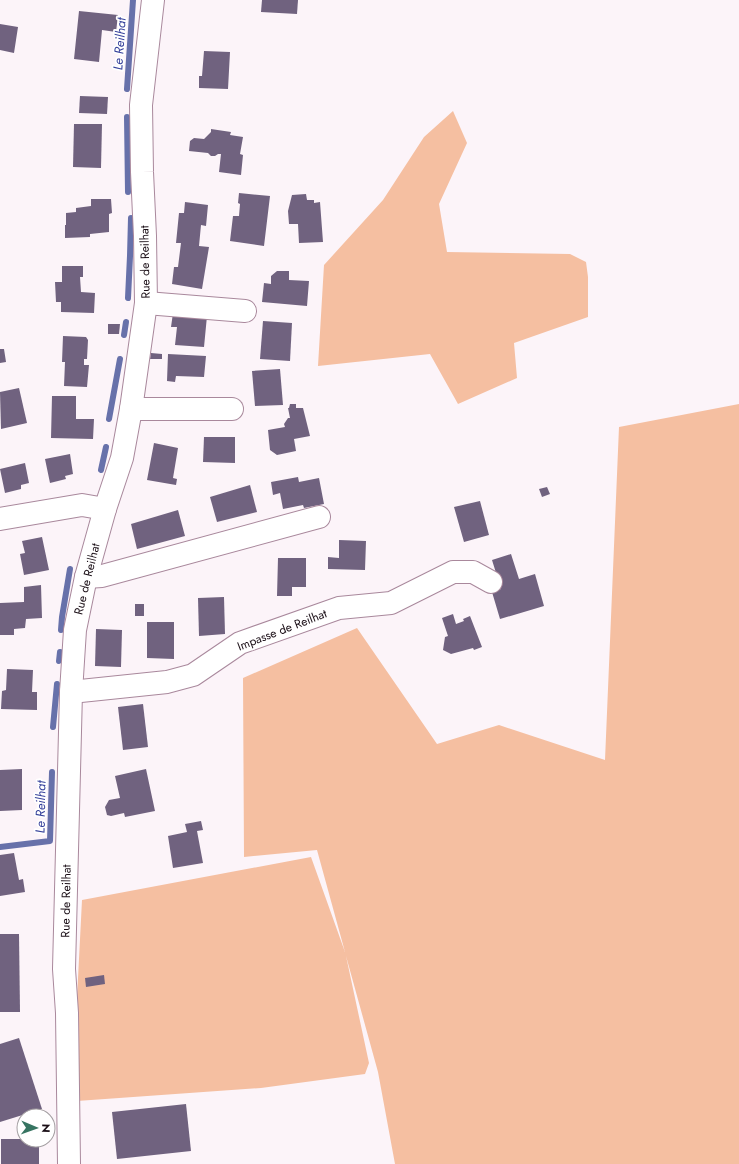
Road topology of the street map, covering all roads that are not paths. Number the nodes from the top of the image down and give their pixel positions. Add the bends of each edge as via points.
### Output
1 (153, 0) edge
2 (146, 303) junction
3 (245, 311) dead end
4 (131, 409) junction
5 (232, 409) dead end
6 (105, 509) junction
7 (319, 517) dead end
8 (0, 519) edge
9 (86, 577) junction
10 (491, 582) dead end
11 (71, 692) junction
12 (69, 1164) edge

1 - 2 street, Rue de Reilhat via 141,105
2 - 3 street
2 - 4 street, Rue de Reilhat
4 - 5 street
4 - 6 street, Rue de Reilhat via 122,458
6 - 8 street via 82,504
6 - 9 street, Rue de Reilhat
7 - 9 street via 102,576
9 - 11 street, Rue de Reilhat via 75,630
10 - 11 street, Impasse de Reilhat via 473,572 453,572 391,602 339,608 240,643 193,675 167,682
11 - 12 street, Rue de Reilhat via 64,969

